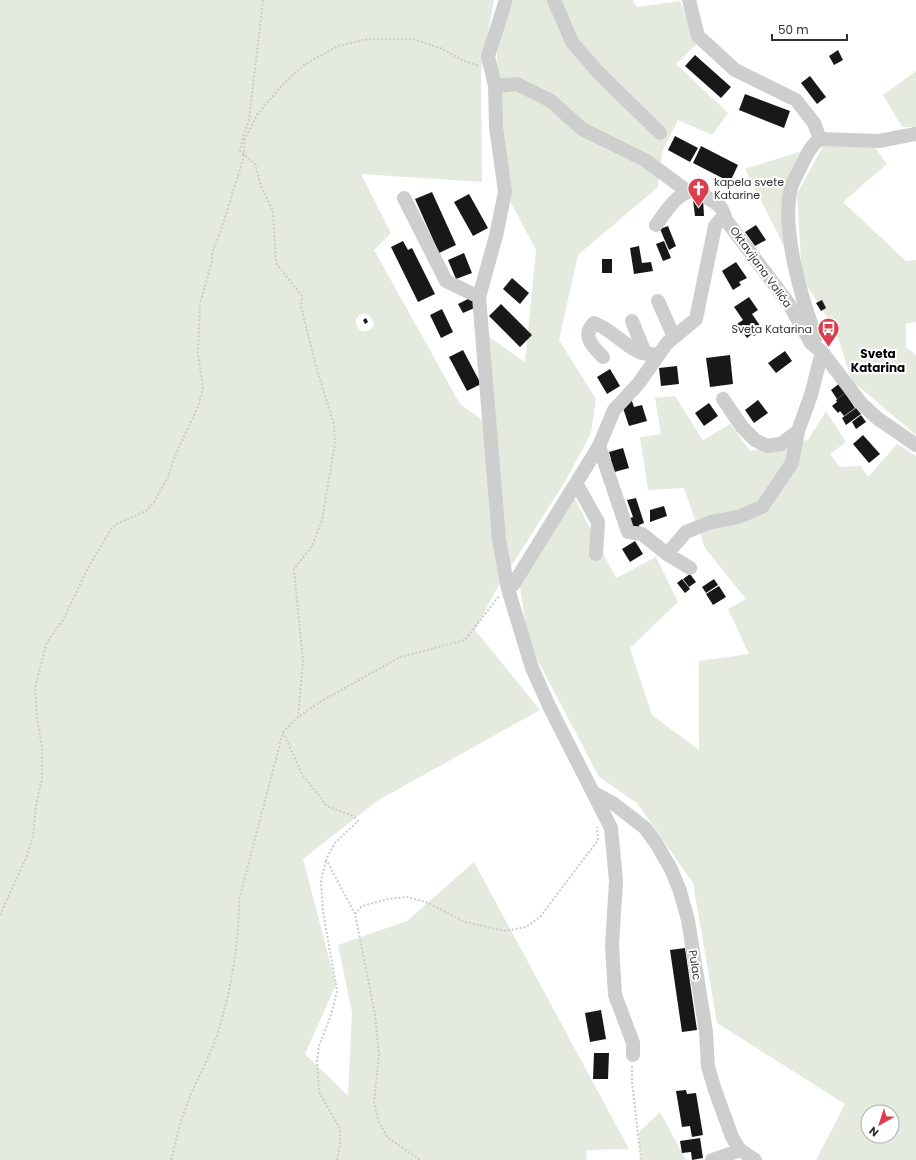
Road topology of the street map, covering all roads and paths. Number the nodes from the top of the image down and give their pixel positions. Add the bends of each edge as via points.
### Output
1 (263, 0) edge
2 (506, 0) edge
3 (554, 0) edge
4 (689, 0) edge
5 (491, 67) junction
6 (495, 86) junction
7 (660, 133) dead end
8 (916, 134) edge
9 (820, 139) junction
10 (242, 153) junction
11 (686, 192) junction
12 (404, 198) dead end
13 (726, 220) junction
14 (656, 225) dead end
15 (479, 297) junction
16 (658, 301) dead end
17 (632, 321) dead end
18 (674, 337) junction
19 (822, 352) junction
20 (651, 354) junction
21 (603, 357) dead end
22 (723, 399) dead end
23 (798, 431) junction
24 (916, 445) edge
25 (599, 446) junction
26 (576, 483) junction
27 (596, 554) dead end
28 (667, 554) junction
29 (690, 568) dead end
30 (508, 589) junction
31 (298, 716) junction
32 (283, 732) junction
33 (594, 793) junction
34 (597, 825) dead end
35 (326, 859) junction
36 (355, 914) junction
37 (0, 915) edge
38 (633, 1055) joint
39 (741, 1150) junction
40 (171, 1160) edge
41 (337, 1160) edge
42 (420, 1160) edge
43 (642, 1160) edge
44 (712, 1160) edge
45 (755, 1160) edge

1 - 10 path via 249,120 240,146
2 - 5 street via 488,56
3 - 7 street via 572,42 597,71
4 - 9 street via 698,36 735,70 796,100 814,123
5 - 6 street
5 - 10 path via 477,66 440,48 413,39 368,39 338,46 304,65 284,83 257,115
6 - 11 street via 517,84 551,101 582,129 645,160
6 - 15 street via 496,127 505,192
8 - 9 street via 879,141
9 - 19 street via 814,144 791,188 788,215 795,266 809,320
10 - 31 path via 255,164 261,186 273,211 276,263 302,296 301,307 334,424 335,443 322,520 312,546 294,569 302,654
10 - 37 path via 243,160 212,253 200,304 198,353 203,388 198,407 176,453 168,477 154,502 146,511 116,524 110,531 90,562 63,620 47,642 35,687 42,779 33,836 26,858
11 - 13 street, Oktavijana Valića via 699,192 722,206
11 - 14 street via 672,204
12 - 15 street via 446,281
13 - 18 street, Oktavijana Valića via 719,221 711,228 696,320
13 - 19 street, Oktavijana Valića via 789,304 811,343
15 - 30 street via 499,539
16 - 18 street
17 - 20 street
18 - 20 street, Oktavijana Valića
19 - 23 street via 812,395
19 - 24 street, Oktavijana Valića via 861,403 877,418
20 - 21 street via 629,345 605,327 594,323 589,329 588,337
20 - 25 street, Oktavijana Valića via 639,383 614,410
22 - 23 street via 742,427 755,440 767,446 782,444
23 - 28 street via 792,463 762,507 686,532
25 - 26 street, Oktavijana Valića
25 - 28 street via 628,532 642,534
26 - 27 street via 598,522
26 - 30 street, Oktavijana Valića via 513,585
28 - 29 street
30 - 31 path via 498,597 465,640 400,657
30 - 33 street via 532,668
31 - 32 path
32 - 35 path via 302,774 327,806 353,816 358,821 335,843
32 - 40 path via 239,900 234,964 218,1032 187,1104
33 - 38 street via 611,828 616,881 612,945 615,995 633,1043
33 - 39 street, Pulac via 614,804 645,828 656,843 680,891 706,1032 708,1067 732,1137
34 - 36 path via 598,840 540,917 526,927 504,930 464,922 426,902 407,897 362,906
35 - 36 path
35 - 41 path via 321,880 323,912 337,991 319,1046 317,1061 319,1092 340,1129
36 - 42 path via 375,1014 379,1055 374,1103 378,1120 387,1137
38 - 43 path via 632,1082
39 - 44 street
39 - 45 street, Pulac

